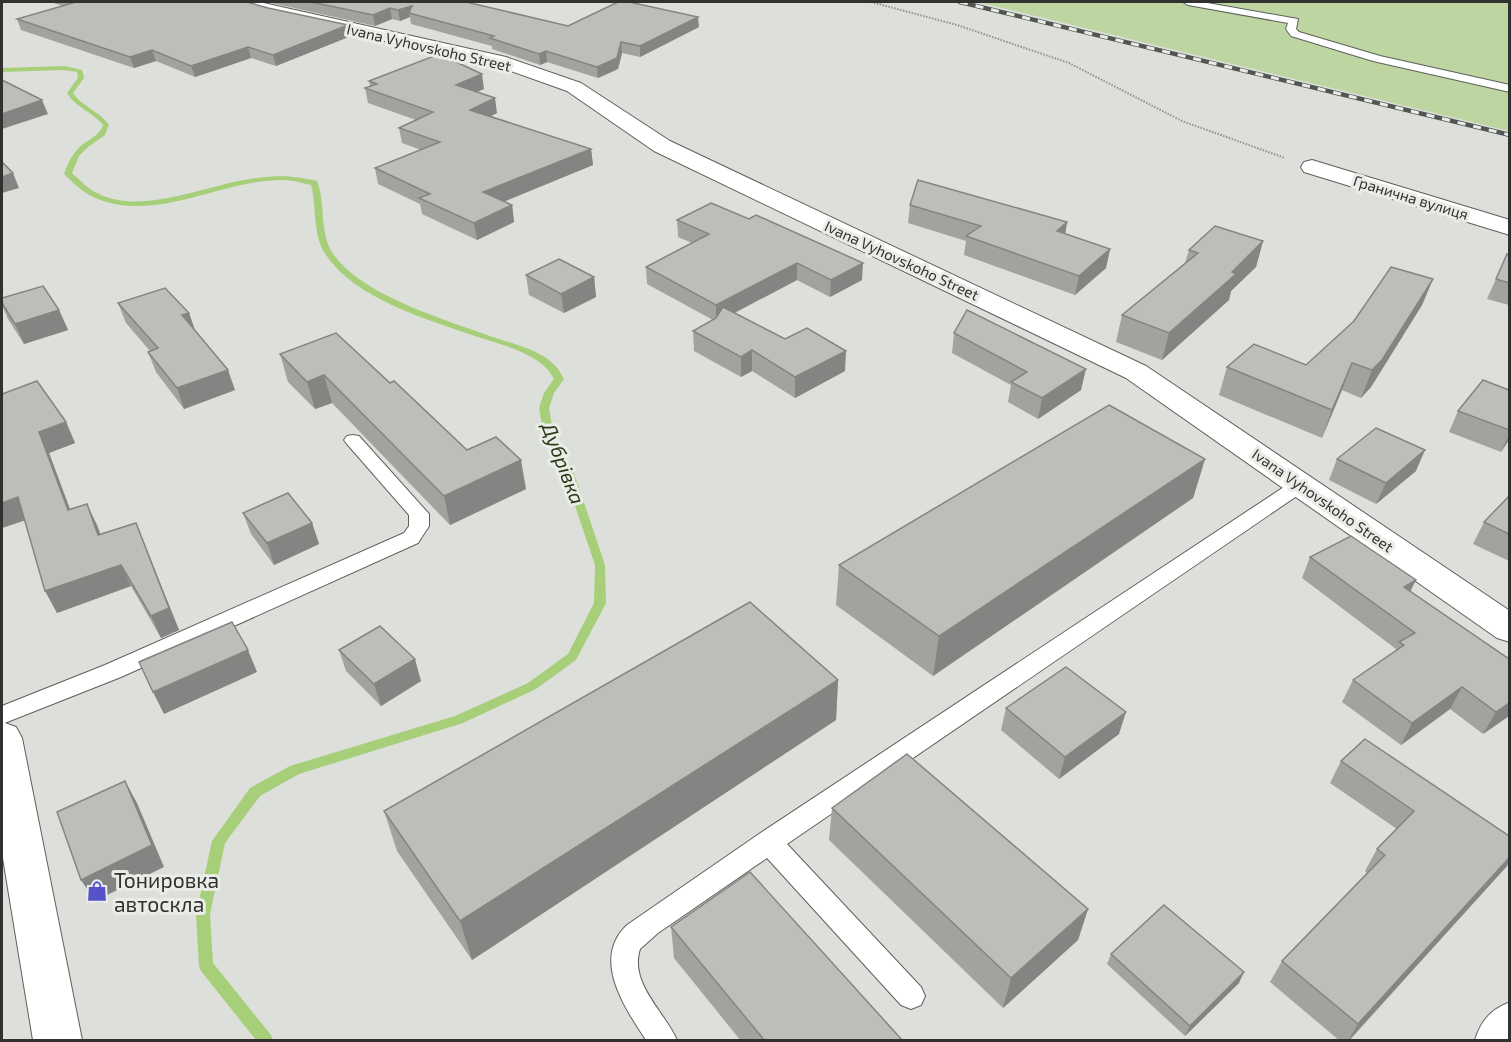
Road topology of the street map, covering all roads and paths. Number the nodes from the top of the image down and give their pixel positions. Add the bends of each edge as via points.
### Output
1 (244, 2) edge
2 (871, 2) edge
3 (1188, 2) edge
4 (1509, 89) edge
5 (1311, 167) joint
6 (1509, 228) edge
7 (353, 440) dead end
8 (1300, 484) junction
9 (1509, 629) edge
10 (2, 715) edge
11 (2, 738) edge
12 (768, 842) junction
13 (911, 996) dead end
14 (1509, 1025) edge
15 (58, 1041) edge
16 (662, 1041) edge
17 (1499, 1041) edge

1 - 8 street, Ivana Vyhovskoho Street via 499,61 574,87 662,146 1136,372
2 - 5 path via 957,25 1069,63 1182,120
3 - 4 lane via 1294,21 1291,29 1295,34 1340,49
5 - 6 street, Гранична вулиця
7 - 10 lane via 418,514 419,526 411,538 113,671
8 - 9 street, Ivana Vyhovskoho Street
8 - 12 lane
11 - 15 street
12 - 13 lane
12 - 16 lane via 629,941 623,963 630,987
14 - 17 street

